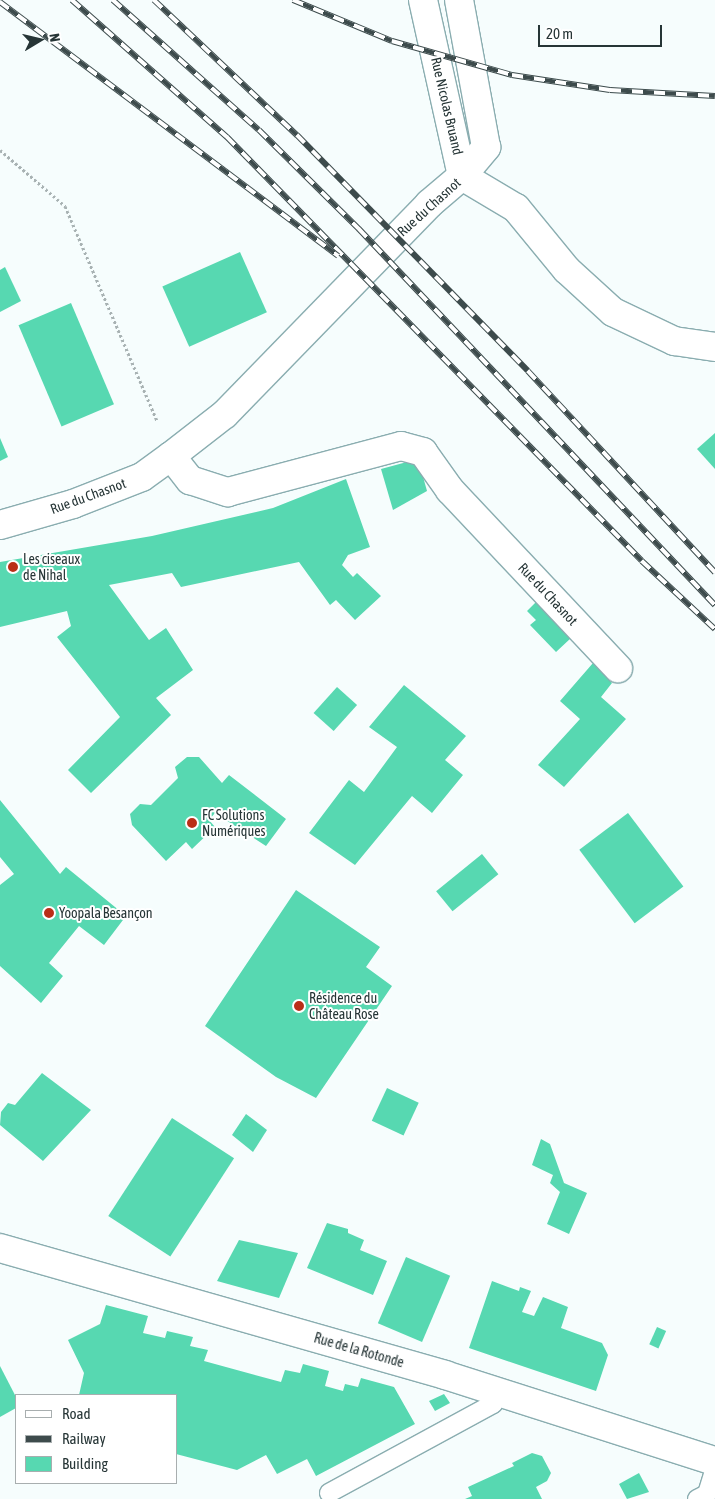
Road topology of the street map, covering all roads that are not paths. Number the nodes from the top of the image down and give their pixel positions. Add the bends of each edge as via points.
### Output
1 (423, 0) edge
2 (459, 0) edge
3 (462, 176) junction
4 (715, 347) edge
5 (171, 456) junction
6 (0, 524) edge
7 (618, 668) dead end
8 (0, 1248) edge
9 (498, 1392) junction
10 (715, 1461) edge
11 (715, 1468) edge
12 (329, 1493) dead end
13 (696, 1499) edge

1 - 3 street, Rue Nicolas Bruand
2 - 3 street, Rue Nicolas Bruand via 486,147
3 - 4 street, Rue du Chasnot via 516,208 567,270 613,312 674,341
3 - 5 street, Rue du Chasnot via 410,223 225,414
5 - 6 street, Rue du Chasnot via 133,480 73,504
5 - 7 street, Rue du Chasnot via 190,480 228,492 401,446 423,452 450,490
8 - 9 street, Rue de la Rotonde
9 - 10 street, Rue de la Rotonde
9 - 12 lane via 493,1404
11 - 13 lane via 707,1494

